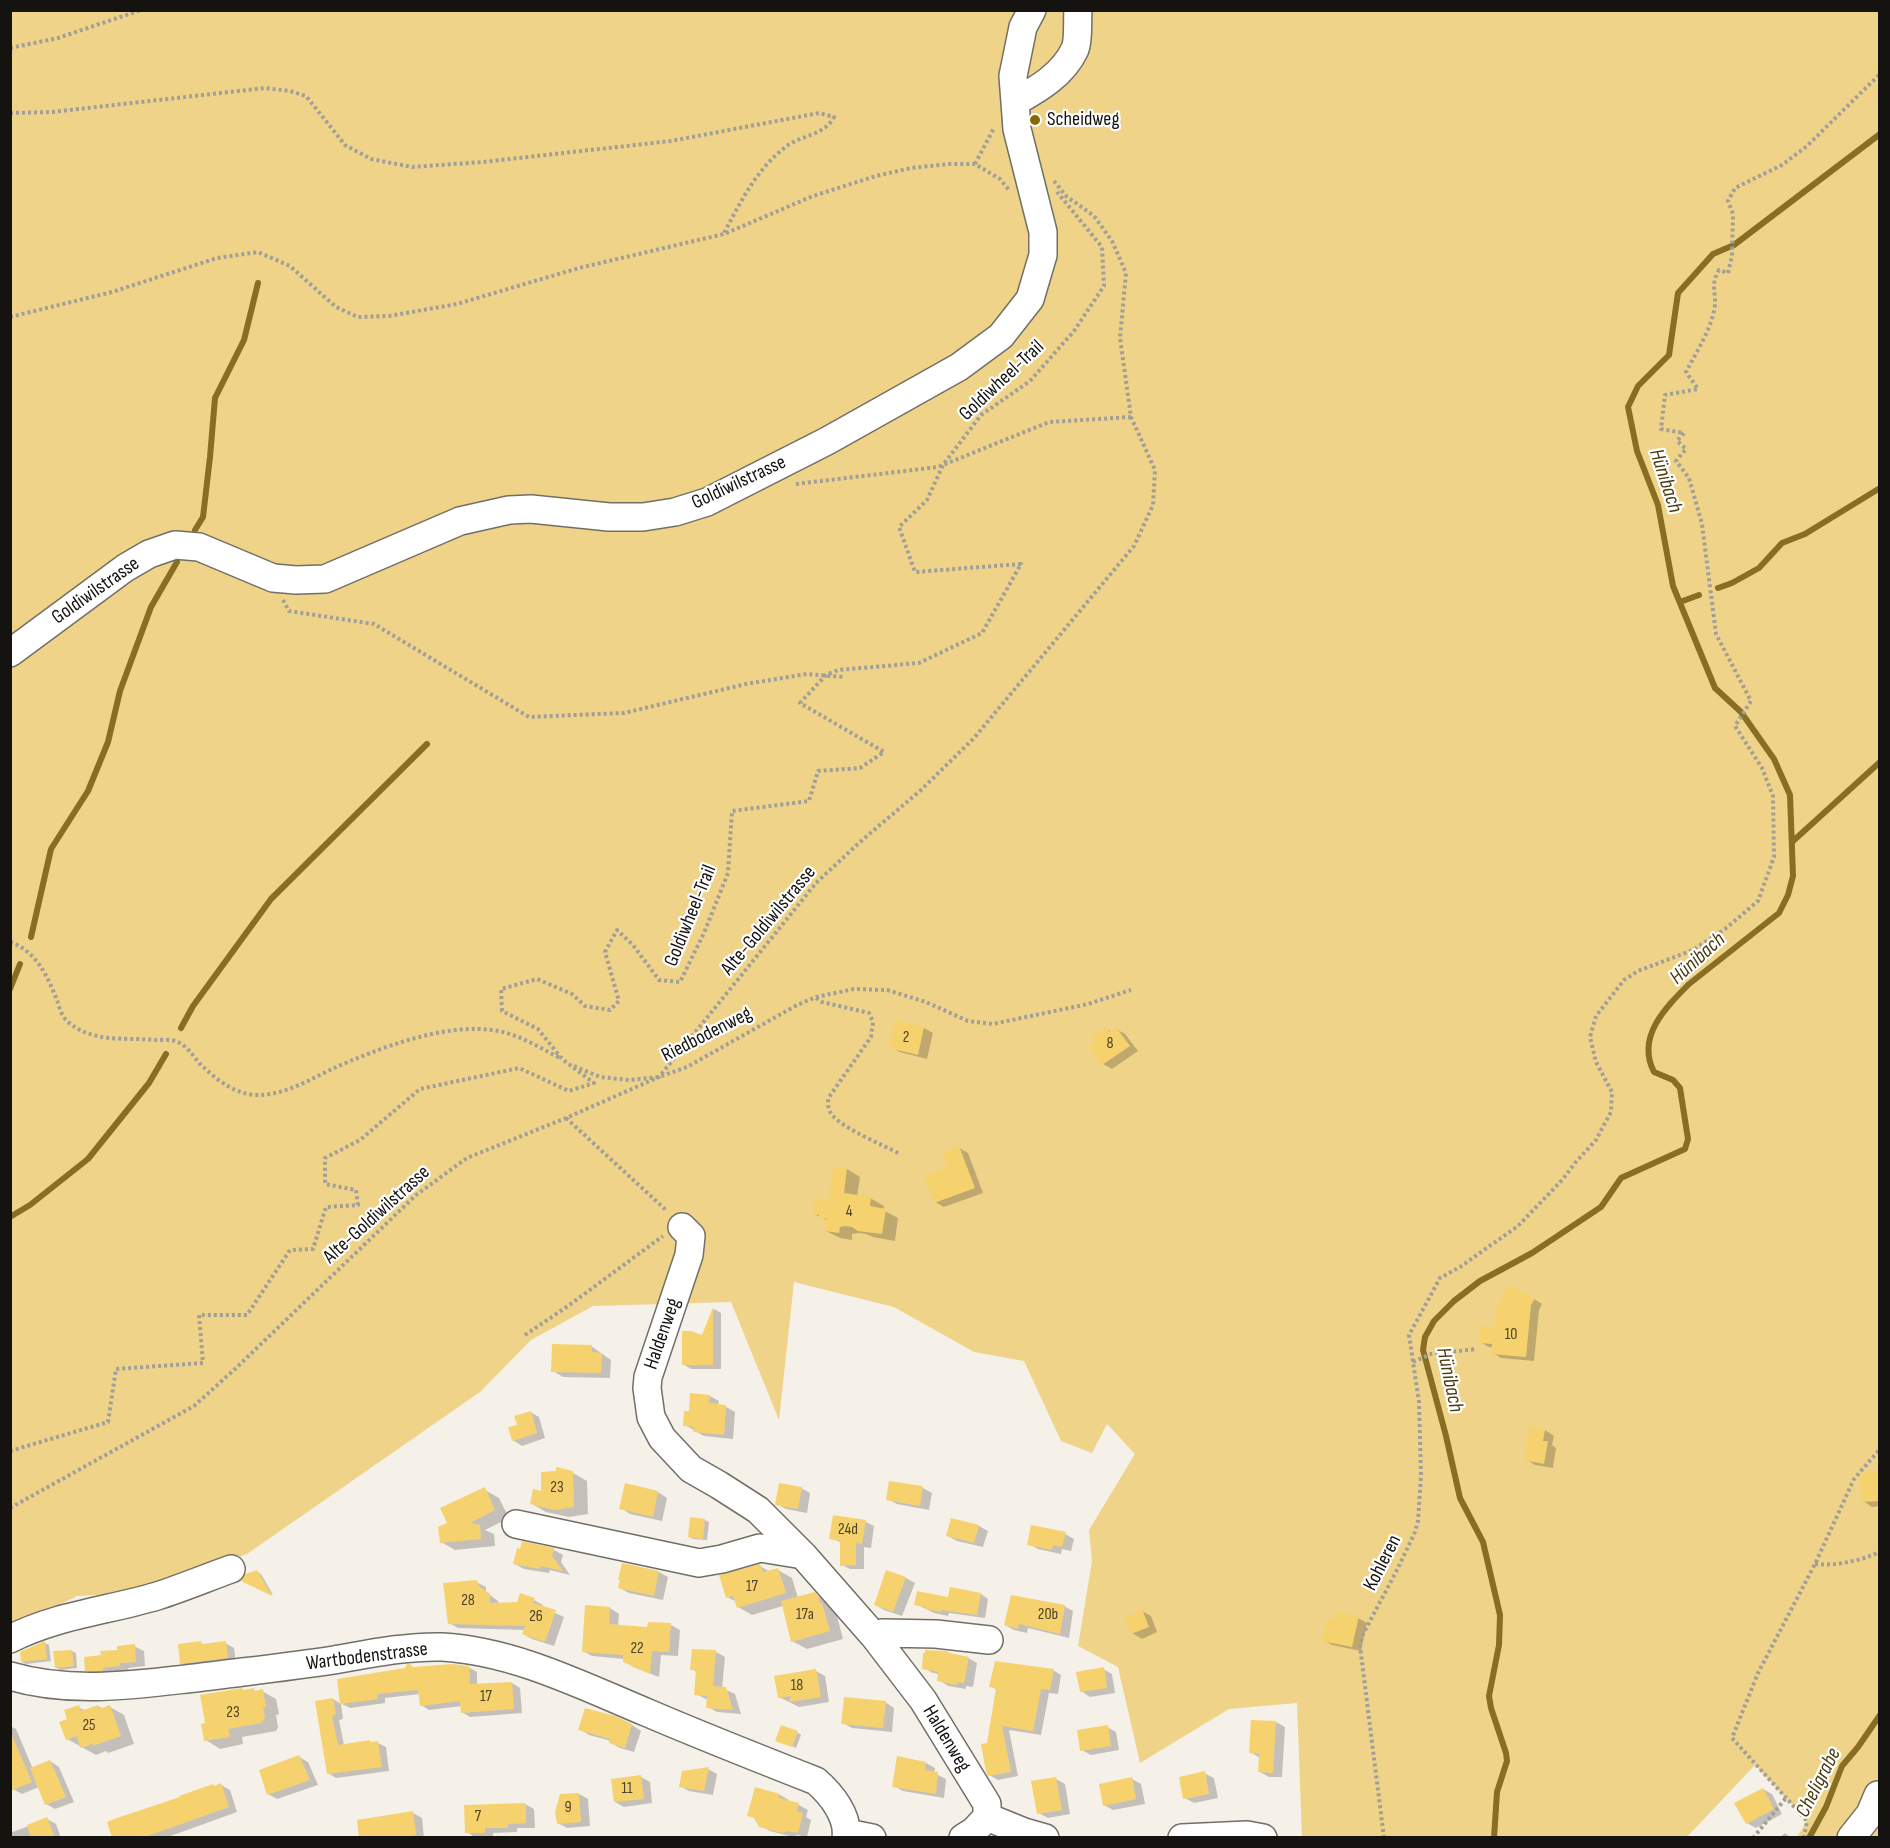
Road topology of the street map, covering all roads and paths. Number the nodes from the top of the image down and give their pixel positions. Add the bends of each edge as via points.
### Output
1 (141, 10) edge
2 (1032, 10) edge
3 (1078, 10) edge
4 (10, 48) edge
5 (1880, 74) edge
6 (1015, 102) junction
7 (10, 113) edge
8 (975, 164) dead end
9 (1051, 178) dead end
10 (1051, 185) dead end
11 (724, 234) junction
12 (10, 317) edge
13 (1131, 417) junction
14 (943, 465) junction
15 (784, 485) dead end
16 (273, 578) junction
17 (10, 653) edge
18 (826, 675) junction
19 (844, 677) dead end
20 (10, 942) edge
21 (1131, 990) dead end
22 (816, 997) junction
23 (562, 1059) junction
24 (659, 1077) junction
25 (566, 1118) junction
26 (900, 1154) dead end
27 (682, 1227) junction
28 (525, 1335) dead end
29 (1477, 1349) dead end
30 (1415, 1362) junction
31 (1880, 1449) edge
32 (10, 1451) edge
33 (10, 1508) edge
34 (516, 1524) dead end
35 (1880, 1552) edge
36 (803, 1555) junction
37 (1815, 1564) junction
38 (231, 1569) dead end
39 (874, 1636) junction
40 (10, 1639) edge
41 (989, 1640) dead end
42 (10, 1676) edge
43 (1880, 1796) edge
44 (1786, 1798) junction
45 (987, 1817) junction
46 (855, 1836) edge
47 (963, 1838) edge
48 (1045, 1838) edge
49 (1182, 1838) edge
50 (1263, 1838) edge
51 (1384, 1838) edge
52 (1753, 1838) edge
53 (1804, 1838) edge
54 (1851, 1838) edge

1 - 4 path via 58,38
2 - 6 street, Goldiwilstrasse via 1023,27 1013,76
3 - 6 street via 1076,48 1047,84
5 - 30 path, Kohleren via 1807,146 1782,165 1736,188 1728,201 1733,214 1728,273 1719,270 1714,279 1715,310 1686,372 1698,389 1665,395 1661,429 1684,433 1677,441 1686,449 1676,461 1689,478 1702,524 1716,634 1751,701 1734,726 1762,768 1773,796 1774,857 1758,901 1692,950 1624,980 1596,1016 1590,1037 1596,1062 1612,1092 1611,1112 1596,1140 1518,1226 1440,1278 1409,1335
6 - 16 street, Goldiwilstrasse via 1019,143 1043,232 1043,255 1030,299 1001,336 959,367 707,502 675,512 620,517 509,510 460,521 325,579
7 - 11 path via 52,112 265,88 290,91 306,96 345,145 371,159 412,167 671,141 819,113 834,117 830,125 789,145 767,164 744,194
8 - 11 path via 911,168 876,176 813,196
9 - 13 path, Alte-Goldiwilstrasse via 1066,196 1094,216 1112,241 1126,273 1120,338
10 - 14 path, Goldiwheel-Trail via 1102,247 1104,286 1074,331 1030,381 981,415
11 - 12 path via 579,268 457,304 389,316 350,314 336,307 290,266 258,252 218,258 112,292
13 - 14 path via 1050,422
13 - 24 path, Alte-Goldiwilstrasse via 1155,470 1154,505 1134,546 974,738 816,883
14 - 15 path
14 - 18 path, Goldiwheel-Trail via 927,500 899,527 915,572 1021,564 982,633 919,663 838,670
16 - 17 street, Goldiwilstrasse via 199,547 175,545 125,568
16 - 18 path via 289,611 374,624 529,717 624,712 746,684 807,674
18 - 19 path
18 - 23 path, Goldiwheel-Trail via 800,703 884,752 860,768 818,771 809,801 732,811 728,873 680,982 659,980 617,930 605,951 619,1001 610,1010 585,1005 572,994 537,979 501,989 502,1011 538,1029
20 - 23 path, Riedbodenweg via 32,955 46,973 64,1018 82,1032 102,1038 175,1041 190,1050 217,1079 238,1092 282,1093 376,1049 465,1029 497,1031 526,1040
21 - 22 path, Riedbodenweg via 1088,1004 993,1024 968,1021 887,990 854,989
22 - 24 path, Riedbodenweg via 687,1067
22 - 26 path via 822,1002 868,1013 873,1022 871,1037 829,1097 827,1104 832,1115
23 - 24 path, Riedbodenweg via 600,1077
23 - 32 path, Goldiwheel-Trail via 594,1083 569,1091 519,1068 420,1089 360,1140 325,1158 325,1184 356,1190 358,1205 326,1207 313,1249 290,1250 247,1315 199,1315 203,1363 116,1369 108,1422
24 - 25 path, Alte-Goldiwilstrasse
25 - 27 path
25 - 33 path, Alte-Goldiwilstrasse via 467,1158 416,1195 194,1406
27 - 28 path via 649,1245
27 - 36 street, Haldenweg via 691,1236 689,1255 648,1377 651,1417 662,1438 691,1470 758,1510
29 - 30 path via 1431,1354
30 - 51 path, Kohleren via 1421,1476 1419,1521 1360,1646
31 - 37 path via 1854,1479
34 - 36 street via 699,1563 760,1548
35 - 37 path via 1844,1564
36 - 39 street, Haldenweg
37 - 44 path via 1758,1672 1732,1738
38 - 40 street via 156,1596 84,1612
39 - 41 street via 936,1634
39 - 45 street, Haldenweg via 922,1700 987,1804
42 - 46 street, Wartbodenstrasse via 54,1686 102,1687 294,1666 403,1649 441,1647 476,1651 572,1681 816,1781 830,1793
43 - 54 street
44 - 52 path
44 - 53 path via 1807,1821
45 - 47 street
45 - 48 street
49 - 50 street

